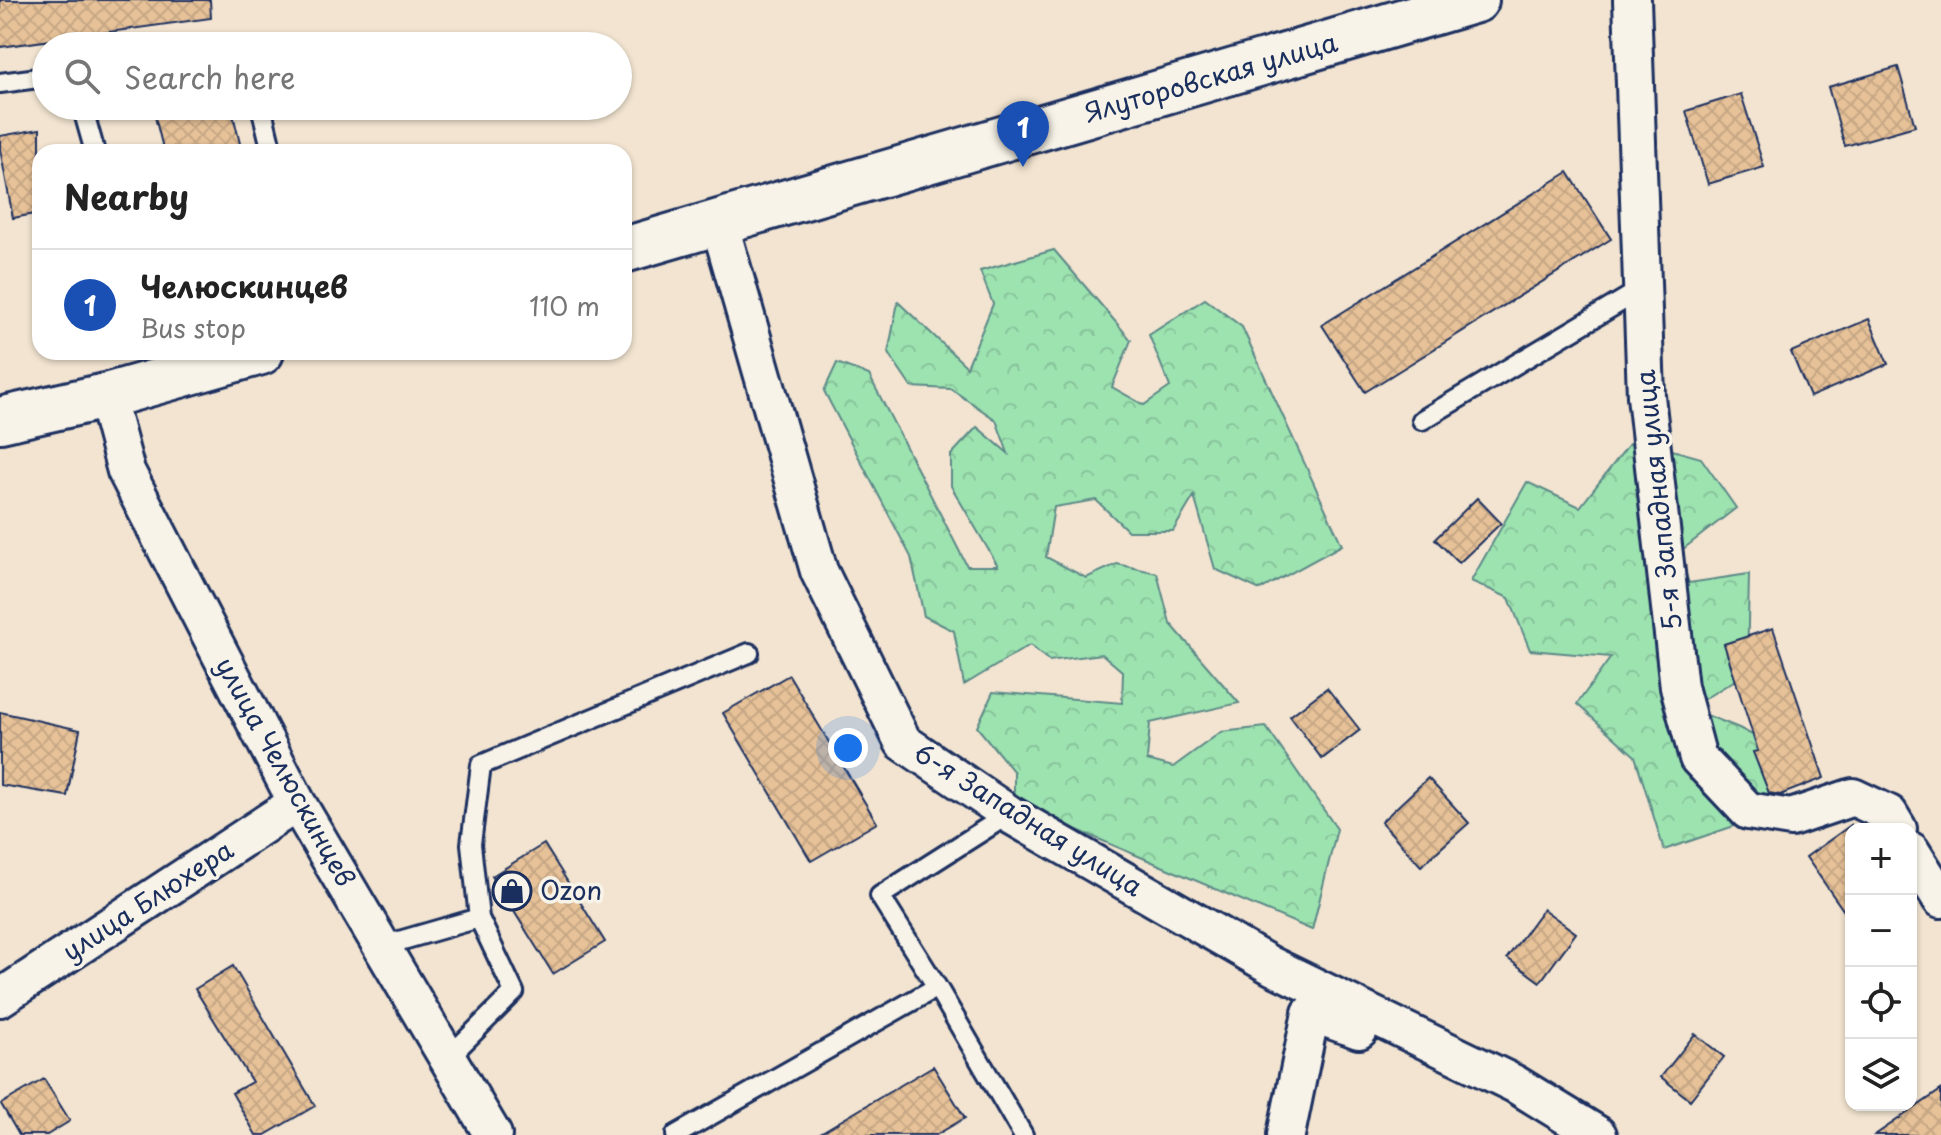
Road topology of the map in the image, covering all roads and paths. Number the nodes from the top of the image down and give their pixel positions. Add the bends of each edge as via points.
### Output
1 (1476, 0) edge
2 (1632, 0) edge
3 (32, 79) edge
4 (0, 83) edge
5 (86, 120) edge
6 (264, 120) edge
7 (93, 144) edge
8 (270, 144) edge
9 (719, 222) junction
10 (632, 248) edge
11 (1642, 289) junction
12 (222, 360) edge
13 (106, 396) junction
14 (0, 420) edge
15 (1422, 420) dead end
16 (749, 653) dead end
17 (297, 803) junction
18 (1009, 814) junction
19 (1894, 823) edge
20 (1917, 861) edge
21 (1941, 899) edge
22 (479, 918) junction
23 (382, 946) junction
24 (937, 987) junction
25 (0, 998) edge
26 (448, 1058) junction
27 (1515, 1084) junction
28 (493, 1135) edge
29 (676, 1135) edge
30 (1023, 1135) edge
31 (1286, 1135) edge
32 (1598, 1135) edge

1 - 9 main road, Ялуторовская улица
2 - 11 street, 5-я Западная улица
3 - 4 lane
5 - 7 lane
6 - 8 lane
9 - 10 main road, Ялуторовская улица
9 - 18 street, 6-я Западная улица via 819,571 903,742
11 - 15 lane
11 - 19 street, 5-я Западная улица via 1646,396 1679,687 1698,758 1748,811 1791,818 1853,797 1889,814
12 - 13 main road via 173,370
13 - 14 main road
13 - 17 street, улица Челюскинцев via 126,471
16 - 22 lane via 481,765 471,844
17 - 23 street, улица Челюскинцев
17 - 25 street, улица Блюхера
18 - 24 lane via 880,896
18 - 27 street, 6-я Западная улица via 1272,966
20 - 21 street
22 - 23 lane
22 - 26 lane via 514,992
23 - 26 street, улица Челюскинцев
24 - 29 lane
24 - 30 lane
26 - 28 street, улица Челюскинцев
27 - 31 street via 1311,1013
27 - 32 street, 6-я Западная улица

